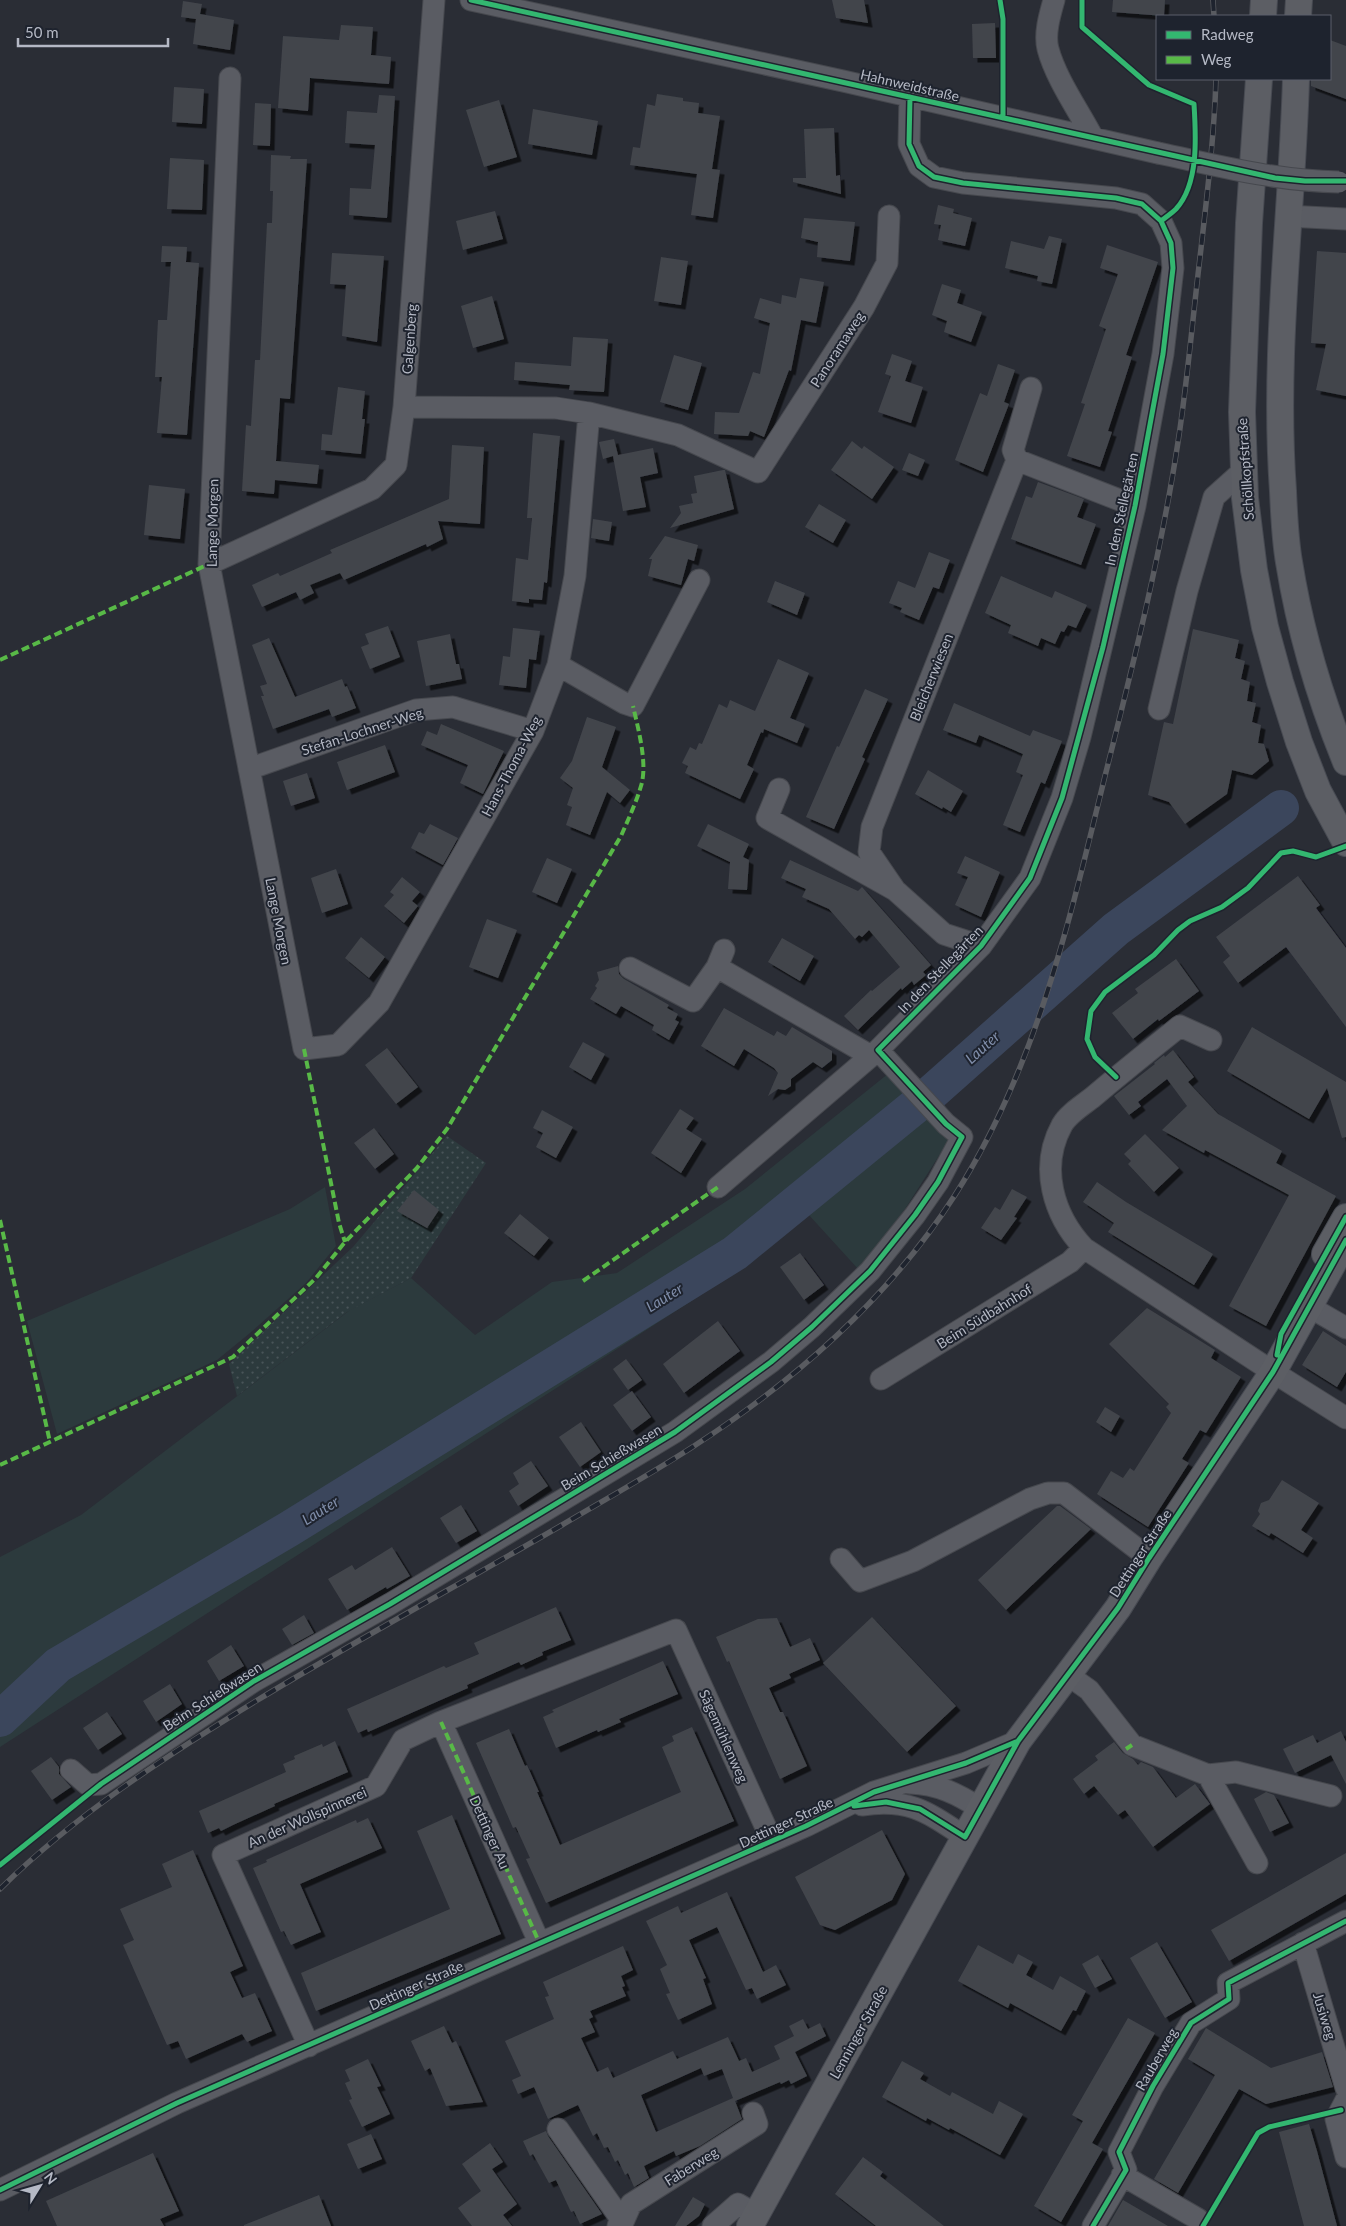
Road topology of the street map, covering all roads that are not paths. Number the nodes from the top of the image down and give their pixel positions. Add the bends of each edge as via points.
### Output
1 (434, 0) edge
2 (471, 0) edge
3 (1054, 0) edge
4 (1264, 0) edge
5 (1299, 0) edge
6 (493, 2) edge
7 (1263, 15) edge
8 (1298, 15) edge
9 (230, 78) dead end
10 (1259, 80) edge
11 (1296, 80) edge
12 (910, 97) junction
13 (1093, 138) junction
14 (1343, 181) edge
15 (889, 216) dead end
16 (1287, 216) junction
17 (1346, 219) edge
18 (1031, 388) dead end
19 (404, 406) junction
20 (588, 413) junction
21 (1016, 460) junction
22 (1243, 471) junction
23 (1135, 506) junction
24 (209, 564) junction
25 (699, 580) dead end
26 (558, 665) junction
27 (1159, 709) dead end
28 (533, 731) junction
29 (1346, 762) edge
30 (249, 768) junction
31 (779, 789) dead end
32 (1346, 843) edge
33 (895, 890) junction
34 (981, 946) junction
35 (630, 968) dead end
36 (1211, 1040) dead end
37 (304, 1049) joint
38 (874, 1053) junction
39 (718, 1187) dead end
40 (1346, 1217) edge
41 (1346, 1240) edge
42 (1084, 1248) junction
43 (1308, 1306) junction
44 (1343, 1320) edge
45 (1273, 1372) junction
46 (881, 1379) dead end
47 (1346, 1418) edge
48 (1149, 1558) junction
49 (841, 1559) dead end
50 (676, 1630) joint
51 (1068, 1675) junction
52 (441, 1722) junction
53 (1018, 1741) junction
54 (71, 1770) dead end
55 (1208, 1775) junction
56 (905, 1783) junction
57 (1331, 1796) dead end
58 (844, 1807) junction
59 (981, 1809) junction
60 (965, 1837) junction
61 (772, 1841) junction
62 (1257, 1863) dead end
63 (1346, 1921) edge
64 (539, 1942) junction
65 (1303, 1943) junction
66 (309, 2046) junction
67 (1346, 2088) edge
68 (1346, 2100) edge
69 (753, 2113) dead end
70 (558, 2129) dead end
71 (1346, 2157) edge
72 (1122, 2175) junction
73 (0, 2190) edge
74 (1198, 2219) dead end
75 (759, 2222) edge
76 (621, 2224) edge
77 (713, 2226) edge
78 (1093, 2226) edge

1 - 19 street, Galgenberg
2 - 6 street, Hahnweidstraße
3 - 13 street via 1047,48
4 - 7 main road
5 - 8 main road
6 - 12 street, Hahnweidstraße
9 - 24 street, Lange Morgen
10 - 22 main road, Schöllkopfstraße via 1242,412
11 - 16 main road
12 - 13 street, Hahnweidstraße
12 - 23 street, In den Stellegärten via 909,144 919,166 934,177 963,183 1116,198 1142,204 1161,221 1170,243 1173,268 1162,354
13 - 14 street, Hahnweidstraße, bridge via 1275,178 1306,182
15 - 20 street, Panoramaweg via 887,262 864,307 758,472 678,435
16 - 17 street
16 - 29 main road via 1280,337 1280,431 1286,540 1312,666
18 - 21 street, Bleicherwiesen via 1013,450
19 - 20 street via 556,408
19 - 24 street, Galgenberg via 396,465 372,490
20 - 26 street, Hans-Thoma-Weg via 575,576
21 - 23 street
21 - 33 street, Bleicherwiesen via 872,827 869,852
22 - 27 street via 1214,497 1187,591
22 - 32 main road, Schöllkopfstraße via 1254,570 1280,682 1298,742 1318,791
23 - 34 street, In den Stellegärten via 1098,665 1062,798 1030,878
24 - 30 street, Lange Morgen
25 - 26 street via 633,706
26 - 28 street, Hans-Thoma-Weg
28 - 30 street, Stefan-Lochner-Weg via 452,707 416,710
28 - 37 street, Hans-Thoma-Weg via 379,1003 338,1045
30 - 37 street, Lange Morgen
31 - 33 street, Bleicherwiesen via 767,818
33 - 34 street, Bleicherwiesen via 944,934
34 - 38 street, In den Stellegärten
35 - 38 street via 693,1001 720,958
36 - 42 street via 1180,1026 1063,1124 1053,1147 1049,1170 1058,1211 1071,1234
38 - 39 street, In den Stellegärten
38 - 54 street, Beim Schießwasen via 900,1073 962,1137 938,1182 915,1215 870,1271 843,1298 763,1368 675,1432 390,1604 254,1681 101,1784 88,1786
40 - 45 main road, Dettinger Straße via 1281,1334
41 - 43 main road, Dettinger Straße
42 - 45 street
42 - 46 street, Beim Südbahnhof via 1070,1262
43 - 44 street
43 - 45 main road, Dettinger Straße
45 - 47 street
45 - 48 main road, Dettinger Straße
48 - 49 street, Dettinger Straße via 1064,1493 1048,1493 1030,1499 913,1561 860,1580
48 - 51 main road, Dettinger Straße via 1118,1608
50 - 52 street, An der Wollspinnerei
50 - 61 street, Sägemühlenweg
51 - 53 main road, Dettinger Straße
51 - 55 street via 1089,1690 1132,1745
52 - 64 street, Dettinger Au
52 - 66 street, An der Wollspinnerei via 403,1740 376,1786 223,1855
53 - 56 street, Dettinger Straße via 966,1763
53 - 59 main road, Dettinger Straße
55 - 57 street via 1236,1772
55 - 62 street
56 - 58 street, Dettinger Straße via 874,1792
56 - 59 street, Dettinger Straße via 928,1784 955,1793
58 - 60 street, Dettinger Straße via 886,1802 920,1809
58 - 61 street, Dettinger Straße
59 - 60 main road, Dettinger Straße
60 - 75 main road, Lenninger Straße
61 - 64 street, Dettinger Straße
63 - 65 street, Rauberweg
64 - 66 street, Dettinger Straße
65 - 67 street, Jusiweg
65 - 72 street, Rauberweg via 1228,1983 1229,1999 1191,2023 1152,2086 1119,2152 1126,2170
66 - 73 street, Dettinger Straße via 177,2103
68 - 71 street via 1336,2119
69 - 76 street, Faberweg via 758,2124 631,2204
70 - 76 street, Faberweg
72 - 74 street
72 - 78 street
75 - 77 street via 738,2204

